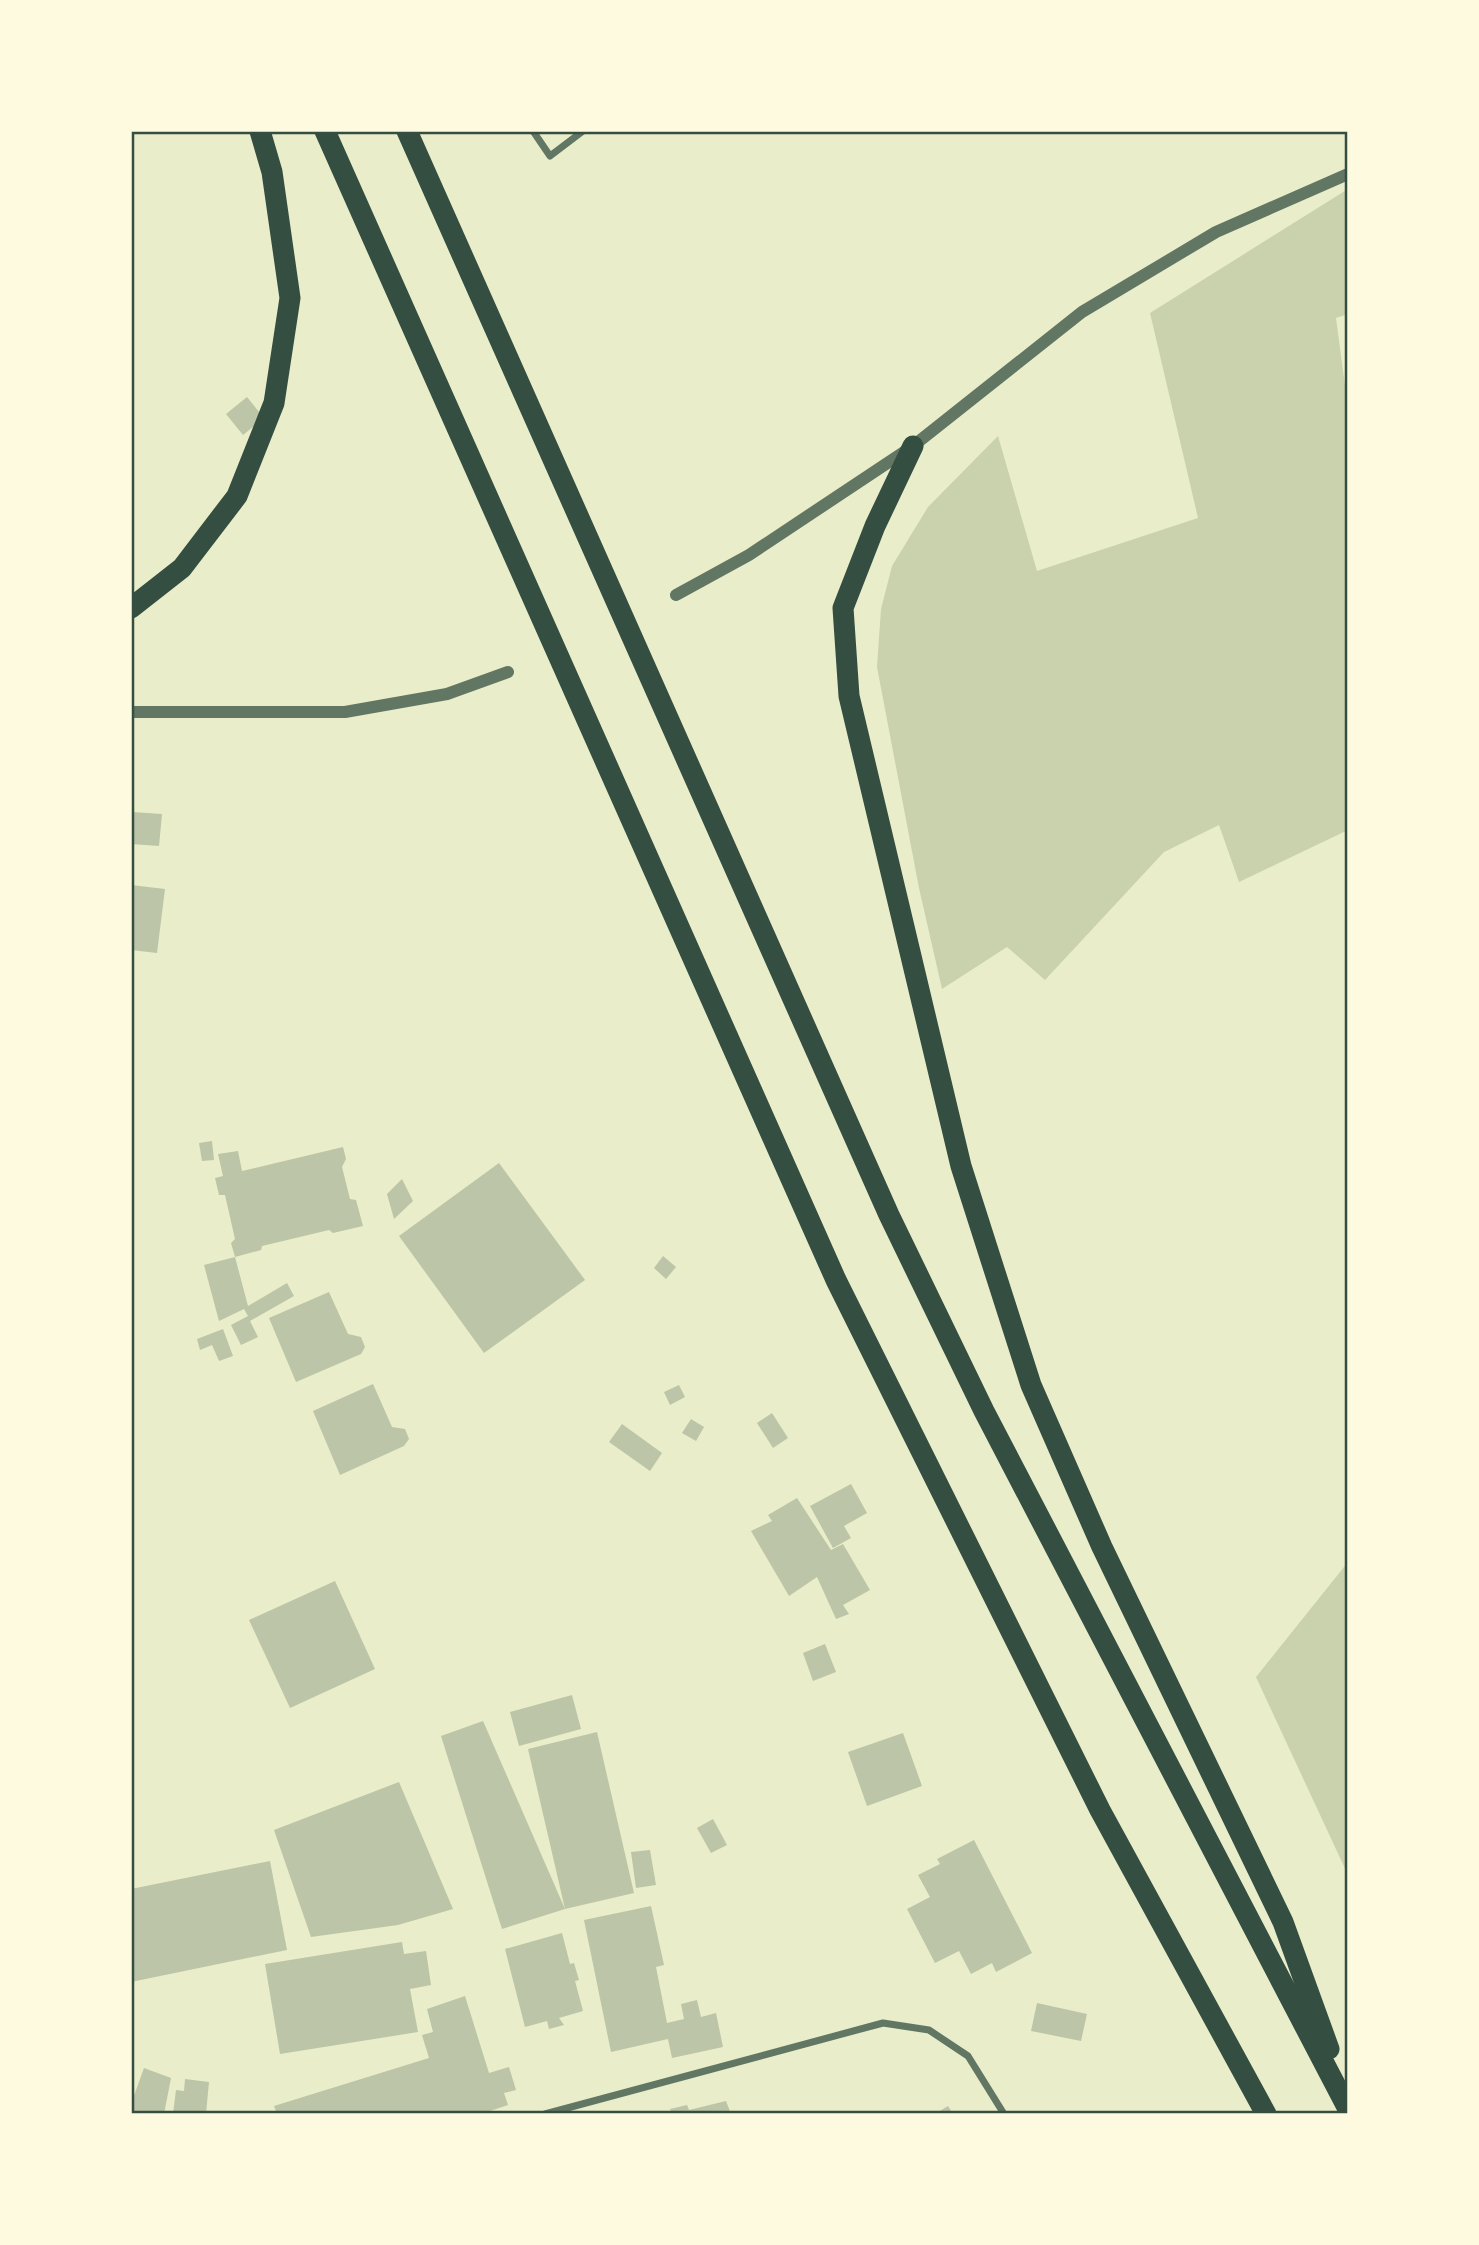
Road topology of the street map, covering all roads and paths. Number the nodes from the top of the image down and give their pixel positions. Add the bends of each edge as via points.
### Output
1 (260, 131) edge
2 (325, 131) edge
3 (407, 131) edge
4 (533, 131) edge
5 (583, 131) edge
6 (1348, 174) edge
7 (913, 446) junction
8 (676, 595) dead end
9 (131, 608) edge
10 (508, 672) dead end
11 (131, 712) edge
12 (1348, 2101) edge
13 (1348, 2109) edge
14 (545, 2114) edge
15 (1004, 2114) edge
16 (1266, 2114) edge

1 - 9 highway via 272,172 290,298 274,402 237,496 182,568
2 - 16 highway via 836,1280 1100,1810
3 - 13 highway via 888,1215 984,1411
4 - 5 street via 550,156
6 - 7 street via 1216,232 1082,312
7 - 8 street via 750,555
7 - 12 highway via 874,526 843,608 848,684 961,1166 1031,1385 1102,1547 1283,1922
10 - 11 street via 447,694 345,712
14 - 15 street via 883,2023 929,2031 968,2056

